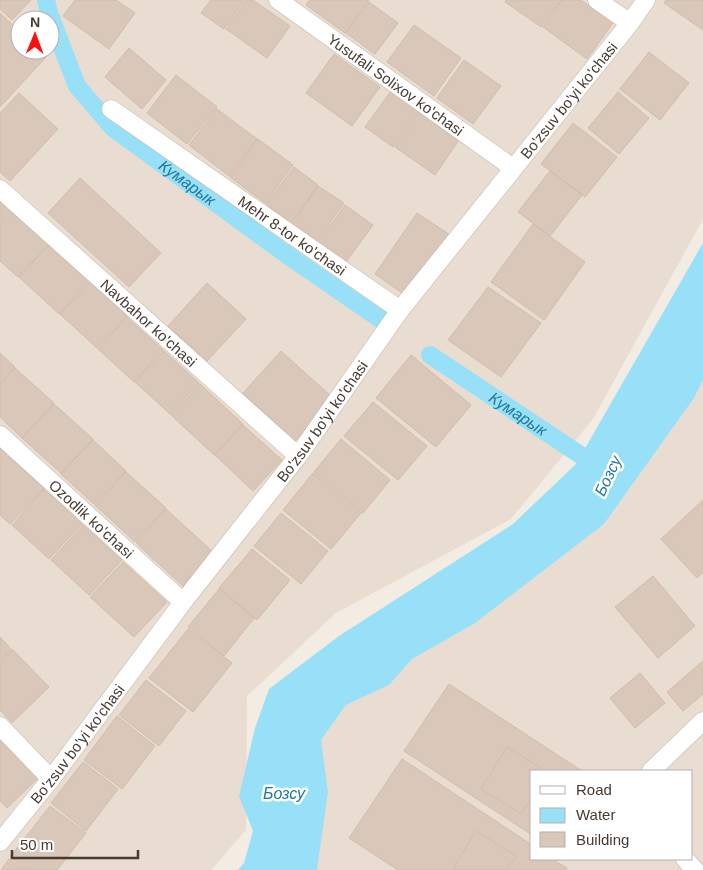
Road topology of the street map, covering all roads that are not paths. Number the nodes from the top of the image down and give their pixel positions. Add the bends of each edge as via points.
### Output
1 (278, 0) edge
2 (598, 0) edge
3 (646, 0) edge
4 (630, 22) junction
5 (111, 109) dead end
6 (513, 168) junction
7 (0, 189) edge
8 (400, 310) junction
9 (0, 435) edge
10 (298, 456) junction
11 (183, 602) junction
12 (703, 721) edge
13 (0, 726) edge
14 (652, 770) edge
15 (51, 779) junction
16 (0, 842) edge
17 (686, 860) edge
18 (695, 870) edge

1 - 6 street, Yusufali Solixov ko'chasi
2 - 4 street
3 - 4 street, Bo'zsuv bo'yi ko'chasi
4 - 6 street, Bo'zsuv bo'yi ko'chasi
5 - 8 street, Mehr 8-tor ko'chasi
6 - 8 street, Bo'zsuv bo'yi ko'chasi
7 - 10 street, Navbahor ko'chasi
8 - 10 street, Bo'zsuv bo'yi ko'chasi
9 - 11 street, Ozodlik ko'chasi
10 - 11 street, Bo'zsuv bo'yi ko'chasi
11 - 15 street, Bo'zsuv bo'yi ko'chasi
12 - 14 street
13 - 15 street
15 - 16 street, Bo'zsuv bo'yi ko'chasi
17 - 18 street

